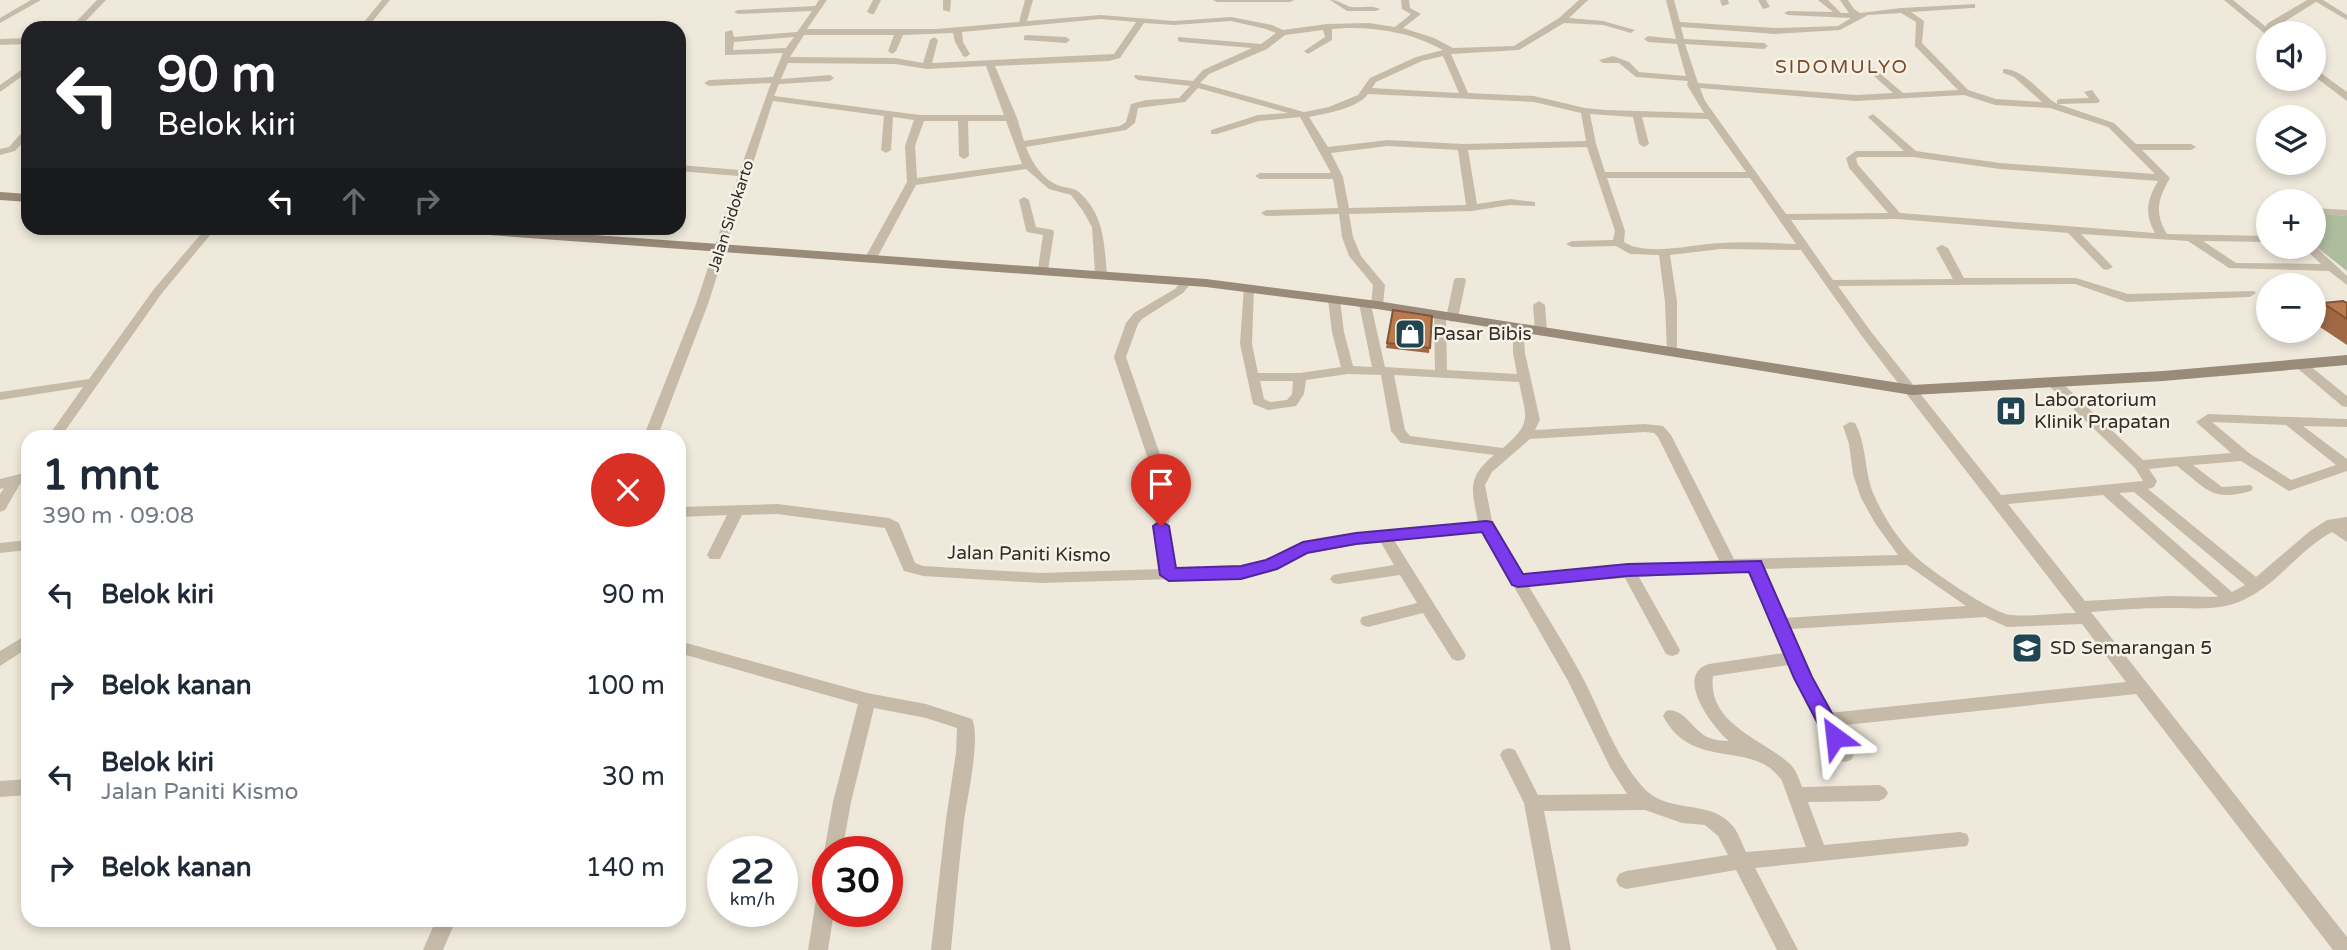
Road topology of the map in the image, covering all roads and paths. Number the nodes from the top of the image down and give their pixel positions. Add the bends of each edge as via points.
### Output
1 (37, 0) edge
2 (102, 0) edge
3 (386, 0) edge
4 (877, 0) edge
5 (947, 0) edge
6 (1029, 0) edge
7 (1290, 0) edge
8 (1334, 0) edge
9 (1405, 0) edge
10 (1670, 0) edge
11 (1822, 0) edge
12 (1844, 0) edge
13 (2228, 0) edge
14 (2316, 0) edge
15 (1218, 1) edge
16 (1581, 1) edge
17 (820, 4) edge
18 (1972, 6) dead end
19 (1376, 9) dead end
20 (1899, 9) junction
21 (947, 10) dead end
22 (0, 12) edge
23 (15, 12) junction
24 (738, 12) dead end
25 (871, 12) dead end
26 (1788, 13) dead end
27 (1838, 13) junction
28 (1857, 15) junction
29 (2347, 18) edge
30 (1231, 19) junction
31 (1142, 20) junction
32 (1562, 20) junction
33 (0, 21) edge
34 (81, 21) edge
35 (369, 21) edge
36 (2279, 21) edge
37 (2256, 22) edge
38 (1025, 24) junction
39 (1677, 24) junction
40 (1327, 26) junction
41 (1399, 27) junction
42 (1797, 28) junction
43 (957, 30) junction
44 (1631, 30) dead end
45 (801, 33) junction
46 (899, 33) junction
47 (1282, 33) junction
48 (1806, 36) dead end
49 (1027, 38) junction
50 (1181, 39) dead end
51 (1648, 39) dead end
52 (934, 40) dead end
53 (1066, 40) dead end
54 (21, 41) edge
55 (0, 42) edge
56 (1681, 42) junction
57 (1764, 46) dead end
58 (1265, 47) junction
59 (789, 50) junction
60 (892, 51) dead end
61 (1308, 51) dead end
62 (1449, 51) junction
63 (966, 54) dead end
64 (785, 60) junction
65 (1603, 60) dead end
66 (1026, 62) junction
67 (990, 64) junction
68 (927, 66) junction
69 (1869, 67) dead end
70 (2006, 71) dead end
71 (21, 73) edge
72 (1138, 77) dead end
73 (831, 78) dead end
74 (776, 81) junction
75 (2326, 81) edge
76 (1691, 82) junction
77 (709, 83) dead end
78 (1193, 85) junction
79 (0, 89) edge
80 (1367, 91) junction
81 (1965, 92) junction
82 (2089, 92) dead end
83 (1413, 93) junction
84 (1900, 95) junction
85 (1465, 96) junction
86 (769, 98) junction
87 (2347, 98) edge
88 (2049, 103) junction
89 (1411, 107) dead end
90 (1585, 111) junction
91 (889, 114) junction
92 (1304, 115) junction
93 (1637, 115) junction
94 (1711, 116) junction
95 (1012, 117) junction
96 (1872, 117) dead end
97 (920, 118) junction
98 (963, 118) junction
99 (1214, 131) dead end
100 (21, 139) edge
101 (1591, 144) junction
102 (1644, 144) dead end
103 (1020, 145) junction
104 (1463, 147) junction
105 (2136, 147) junction
106 (2191, 147) dead end
107 (886, 150) dead end
108 (1323, 151) junction
109 (0, 152) edge
110 (1913, 154) junction
111 (964, 156) dead end
112 (1028, 166) junction
113 (686, 169) edge
114 (746, 174) junction
115 (1603, 175) junction
116 (1752, 175) junction
117 (1260, 176) dead end
118 (1337, 176) junction
119 (2165, 178) junction
120 (912, 181) junction
121 (0, 196) edge
122 (21, 198) edge
123 (1024, 200) dead end
124 (1531, 204) dead end
125 (1472, 208) junction
126 (1345, 209) junction
127 (2326, 212) edge
128 (1266, 213) dead end
129 (2347, 213) edge
130 (1897, 216) junction
131 (1782, 217) junction
132 (2072, 230) junction
133 (205, 235) edge
134 (614, 235) edge
135 (2163, 237) junction
136 (2191, 238) junction
137 (2256, 239) edge
138 (1618, 243) junction
139 (1572, 244) dead end
140 (1805, 247) junction
141 (1942, 247) dead end
142 (721, 248) junction
143 (1664, 252) junction
144 (872, 257) junction
145 (2322, 259) edge
146 (2107, 267) dead end
147 (2331, 268) junction
148 (1044, 269) junction
149 (1101, 273) junction
150 (1460, 280) dead end
151 (1187, 281) junction
152 (1961, 281) junction
153 (2347, 282) edge
154 (1830, 283) junction
155 (1248, 288) junction
156 (2250, 293) dead end
157 (1334, 300) junction
158 (1371, 304) junction
159 (1539, 305) dead end
160 (1446, 317) junction
161 (1519, 328) junction
162 (1541, 332) junction
163 (1671, 350) junction
164 (2345, 362) edge
165 (2300, 364) junction
166 (1348, 370) junction
167 (1383, 371) junction
168 (1441, 374) junction
169 (1253, 377) junction
170 (1300, 377) junction
171 (1525, 378) junction
172 (93, 382) junction
173 (2053, 382) junction
174 (1912, 390) junction
175 (0, 396) edge
176 (2347, 402) edge
177 (2291, 422) junction
178 (2347, 423) edge
179 (1850, 426) dead end
180 (59, 430) edge
181 (653, 430) edge
182 (1526, 435) junction
183 (1503, 452) junction
184 (2244, 456) junction
185 (2180, 463) junction
186 (2140, 465) junction
187 (2347, 466) edge
188 (19, 478) edge
189 (2137, 487) junction
190 (2246, 488) dead end
191 (2105, 489) junction
192 (1995, 500) junction
193 (0, 508) edge
194 (737, 510) junction
195 (686, 512) edge
196 (2340, 523) edge
197 (1486, 526) junction
198 (1385, 536) junction
199 (2347, 537) edge
200 (21, 546) edge
201 (0, 548) edge
202 (715, 555) dead end
203 (1910, 559) junction
204 (1729, 565) junction
205 (1755, 565) junction
206 (1404, 569) junction
207 (1628, 570) junction
208 (1169, 575) junction
209 (1338, 579) dead end
210 (1518, 580) junction
211 (2256, 586) junction
212 (2231, 600) junction
213 (1427, 606) junction
214 (1985, 611) junction
215 (2084, 613) junction
216 (1368, 621) dead end
217 (1779, 624) junction
218 (21, 648) edge
219 (686, 649) edge
220 (1672, 650) dead end
221 (1458, 655) dead end
222 (1794, 658) junction
223 (0, 660) edge
224 (2141, 687) junction
225 (867, 700) junction
226 (1672, 716) dead end
227 (1824, 720) junction
228 (1756, 750) junction
229 (1509, 755) dead end
230 (1845, 755) dead end
231 (21, 788) edge
232 (0, 789) edge
233 (1879, 793) dead end
234 (1797, 795) junction
235 (1645, 802) junction
236 (1533, 803) junction
237 (836, 836) edge
238 (1961, 840) dead end
239 (1817, 852) junction
240 (1742, 861) junction
241 (1626, 880) dead end
242 (443, 927) edge
243 (822, 927) edge
244 (433, 950) edge
245 (818, 950) edge
246 (941, 950) edge
247 (1561, 950) edge
248 (1788, 950) edge
249 (2345, 950) edge

1 - 23 street
2 - 34 street
3 - 35 street
4 - 25 street
5 - 21 street
6 - 38 street
7 - 15 street
8 - 19 street via 1347,9
9 - 41 street via 1406,9 1417,14
10 - 39 street
11 - 27 street
12 - 28 street
13 - 37 street
14 - 29 street
14 - 36 street
15 - 30 street
16 - 32 street
17 - 24 street
17 - 45 street, Jalan Sidokarto
18 - 20 street
20 - 28 street
20 - 81 street via 1920,21 1918,44
22 - 23 street
23 - 33 street
26 - 27 street
27 - 28 street
28 - 42 street via 1840,28
30 - 31 street
30 - 47 street
31 - 38 street via 1101,17
31 - 66 street via 1115,57
32 - 44 street
32 - 62 street via 1516,48
38 - 43 street
38 - 49 street
39 - 42 street via 1775,31
39 - 56 street
40 - 41 street
40 - 47 street
40 - 61 street via 1329,38
41 - 62 street
42 - 48 street
43 - 46 street
43 - 63 street
45 - 46 street
45 - 59 street, Jalan Sidokarto
45 - 59 street via 730,36 728,53
46 - 60 street
47 - 58 street
49 - 53 street
49 - 66 street
50 - 58 street
51 - 56 street
52 - 68 street
54 - 55 street
56 - 57 street
56 - 76 street
58 - 78 street via 1218,65
59 - 64 street, Jalan Sidokarto
62 - 80 street via 1383,74
62 - 85 street
64 - 68 street via 895,61
64 - 74 street, Jalan Sidokarto
65 - 76 street via 1619,60 1636,74
66 - 67 street
67 - 68 street
67 - 95 street
69 - 84 street
70 - 88 street
71 - 79 street
72 - 78 street
73 - 74 street
74 - 77 street
74 - 86 street, Jalan Sidokarto
75 - 87 street
76 - 84 street via 1835,98
76 - 94 street
78 - 92 street
78 - 103 street via 1181,100 1134,106 1130,123 1123,128
80 - 83 street
80 - 92 street via 1332,109
81 - 84 street
81 - 88 street via 1995,102
82 - 88 street via 2095,101
83 - 85 street
83 - 89 street
85 - 90 street via 1534,99
86 - 91 street
86 - 114 street, Jalan Sidokarto
88 - 105 street via 2111,125
90 - 93 street
90 - 101 street
91 - 97 street
91 - 107 street
92 - 99 street via 1258,118
92 - 108 street
93 - 94 street
93 - 102 street
94 - 116 street
95 - 98 street
95 - 103 street
96 - 110 street
97 - 98 street
97 - 120 street via 910,146
98 - 111 street
100 - 109 street via 12,149
101 - 104 street
101 - 115 street
103 - 112 street
104 - 108 street via 1402,143
104 - 125 street
105 - 106 street
105 - 119 street
108 - 118 street
110 - 119 street via 2000,166
110 - 130 street via 1865,152 1851,158
112 - 120 street
112 - 149 street via 1052,187 1075,193 1088,210 1097,227
113 - 114 street
114 - 142 street, Jalan Sidokarto
115 - 116 street
115 - 138 street via 1620,231
116 - 131 street
117 - 118 street
118 - 126 street
119 - 135 street via 2151,200 2152,220
120 - 144 street
121 - 122 main road
123 - 148 street via 1031,230 1049,232
124 - 125 street
125 - 126 street
126 - 128 street
126 - 158 street via 1345,233 1359,262 1379,285
127 - 129 street
130 - 131 street
130 - 132 street
131 - 140 street
132 - 135 street
132 - 146 street
133 - 172 street via 158,291
134 - 142 main road
135 - 136 street
136 - 137 street
136 - 147 street via 2233,266
138 - 139 street
138 - 143 street via 1630,251
140 - 143 street via 1721,246
140 - 154 street
141 - 152 street
142 - 144 main road
142 - 181 street, Jalan Sidokarto
143 - 163 street
144 - 148 main road
145 - 147 street
147 - 153 street
148 - 149 main road
149 - 151 main road
150 - 160 street
151 - 155 main road
151 - 208 street via 1138,316 1120,357 1165,489 1161,526
152 - 154 street
152 - 156 street via 2076,281 2127,298
154 - 174 street
155 - 157 main road
155 - 169 street via 1245,324
157 - 158 main road
157 - 166 street
158 - 160 main road
158 - 167 street
159 - 162 street
160 - 161 main road
160 - 168 street
161 - 162 main road
161 - 171 street
162 - 163 main road
163 - 174 main road
164 - 165 main road
165 - 173 main road
165 - 176 street
166 - 167 street
166 - 170 street
167 - 168 street
167 - 183 street via 1398,431 1406,440
168 - 171 street
169 - 170 street
169 - 170 street via 1258,401 1268,406 1295,401
171 - 182 street via 1534,420
172 - 175 street
172 - 180 street
173 - 174 main road
173 - 186 street
174 - 192 street
177 - 178 street
177 - 184 street via 2204,419
177 - 187 street
179 - 203 street via 1860,477 1877,516
182 - 183 street
182 - 204 street via 1658,429
183 - 197 street via 1478,485
184 - 185 street
184 - 187 street via 2289,486
185 - 186 street
185 - 190 street via 2217,490
186 - 189 street via 2150,481
188 - 193 street
189 - 191 street
189 - 211 street
191 - 192 street
191 - 212 street
192 - 215 street
194 - 195 street, Jalan Paniti Kismo
194 - 202 street
194 - 208 street, Jalan Paniti Kismo via 777,509 889,523 909,567 923,571 1041,578
196 - 199 street
196 - 211 street via 2306,541
197 - 198 street, Jalan Paniti Kismo
197 - 210 street
198 - 206 street
198 - 208 street, Jalan Paniti Kismo via 1303,548 1271,565 1241,572
200 - 201 street
203 - 205 street
203 - 214 street
204 - 205 street
204 - 207 street
205 - 217 street
206 - 209 street
206 - 213 street
207 - 210 street
207 - 220 street
210 - 235 street via 1616,762
211 - 212 street
212 - 215 street
213 - 216 street
213 - 221 street
214 - 215 street via 2007,621
214 - 217 street
215 - 224 street
217 - 222 street
218 - 223 street
219 - 225 street
222 - 227 street
222 - 228 street via 1704,674 1717,721
224 - 227 street
224 - 249 street
225 - 237 street
225 - 246 street via 966,724
226 - 228 street via 1698,743
227 - 230 street
228 - 234 street via 1784,769
229 - 236 street
231 - 232 street
233 - 234 street
234 - 239 street
235 - 236 street
235 - 240 street via 1719,824
236 - 247 street
238 - 239 street
239 - 240 street
240 - 241 street
240 - 248 street
242 - 244 street
243 - 245 street

